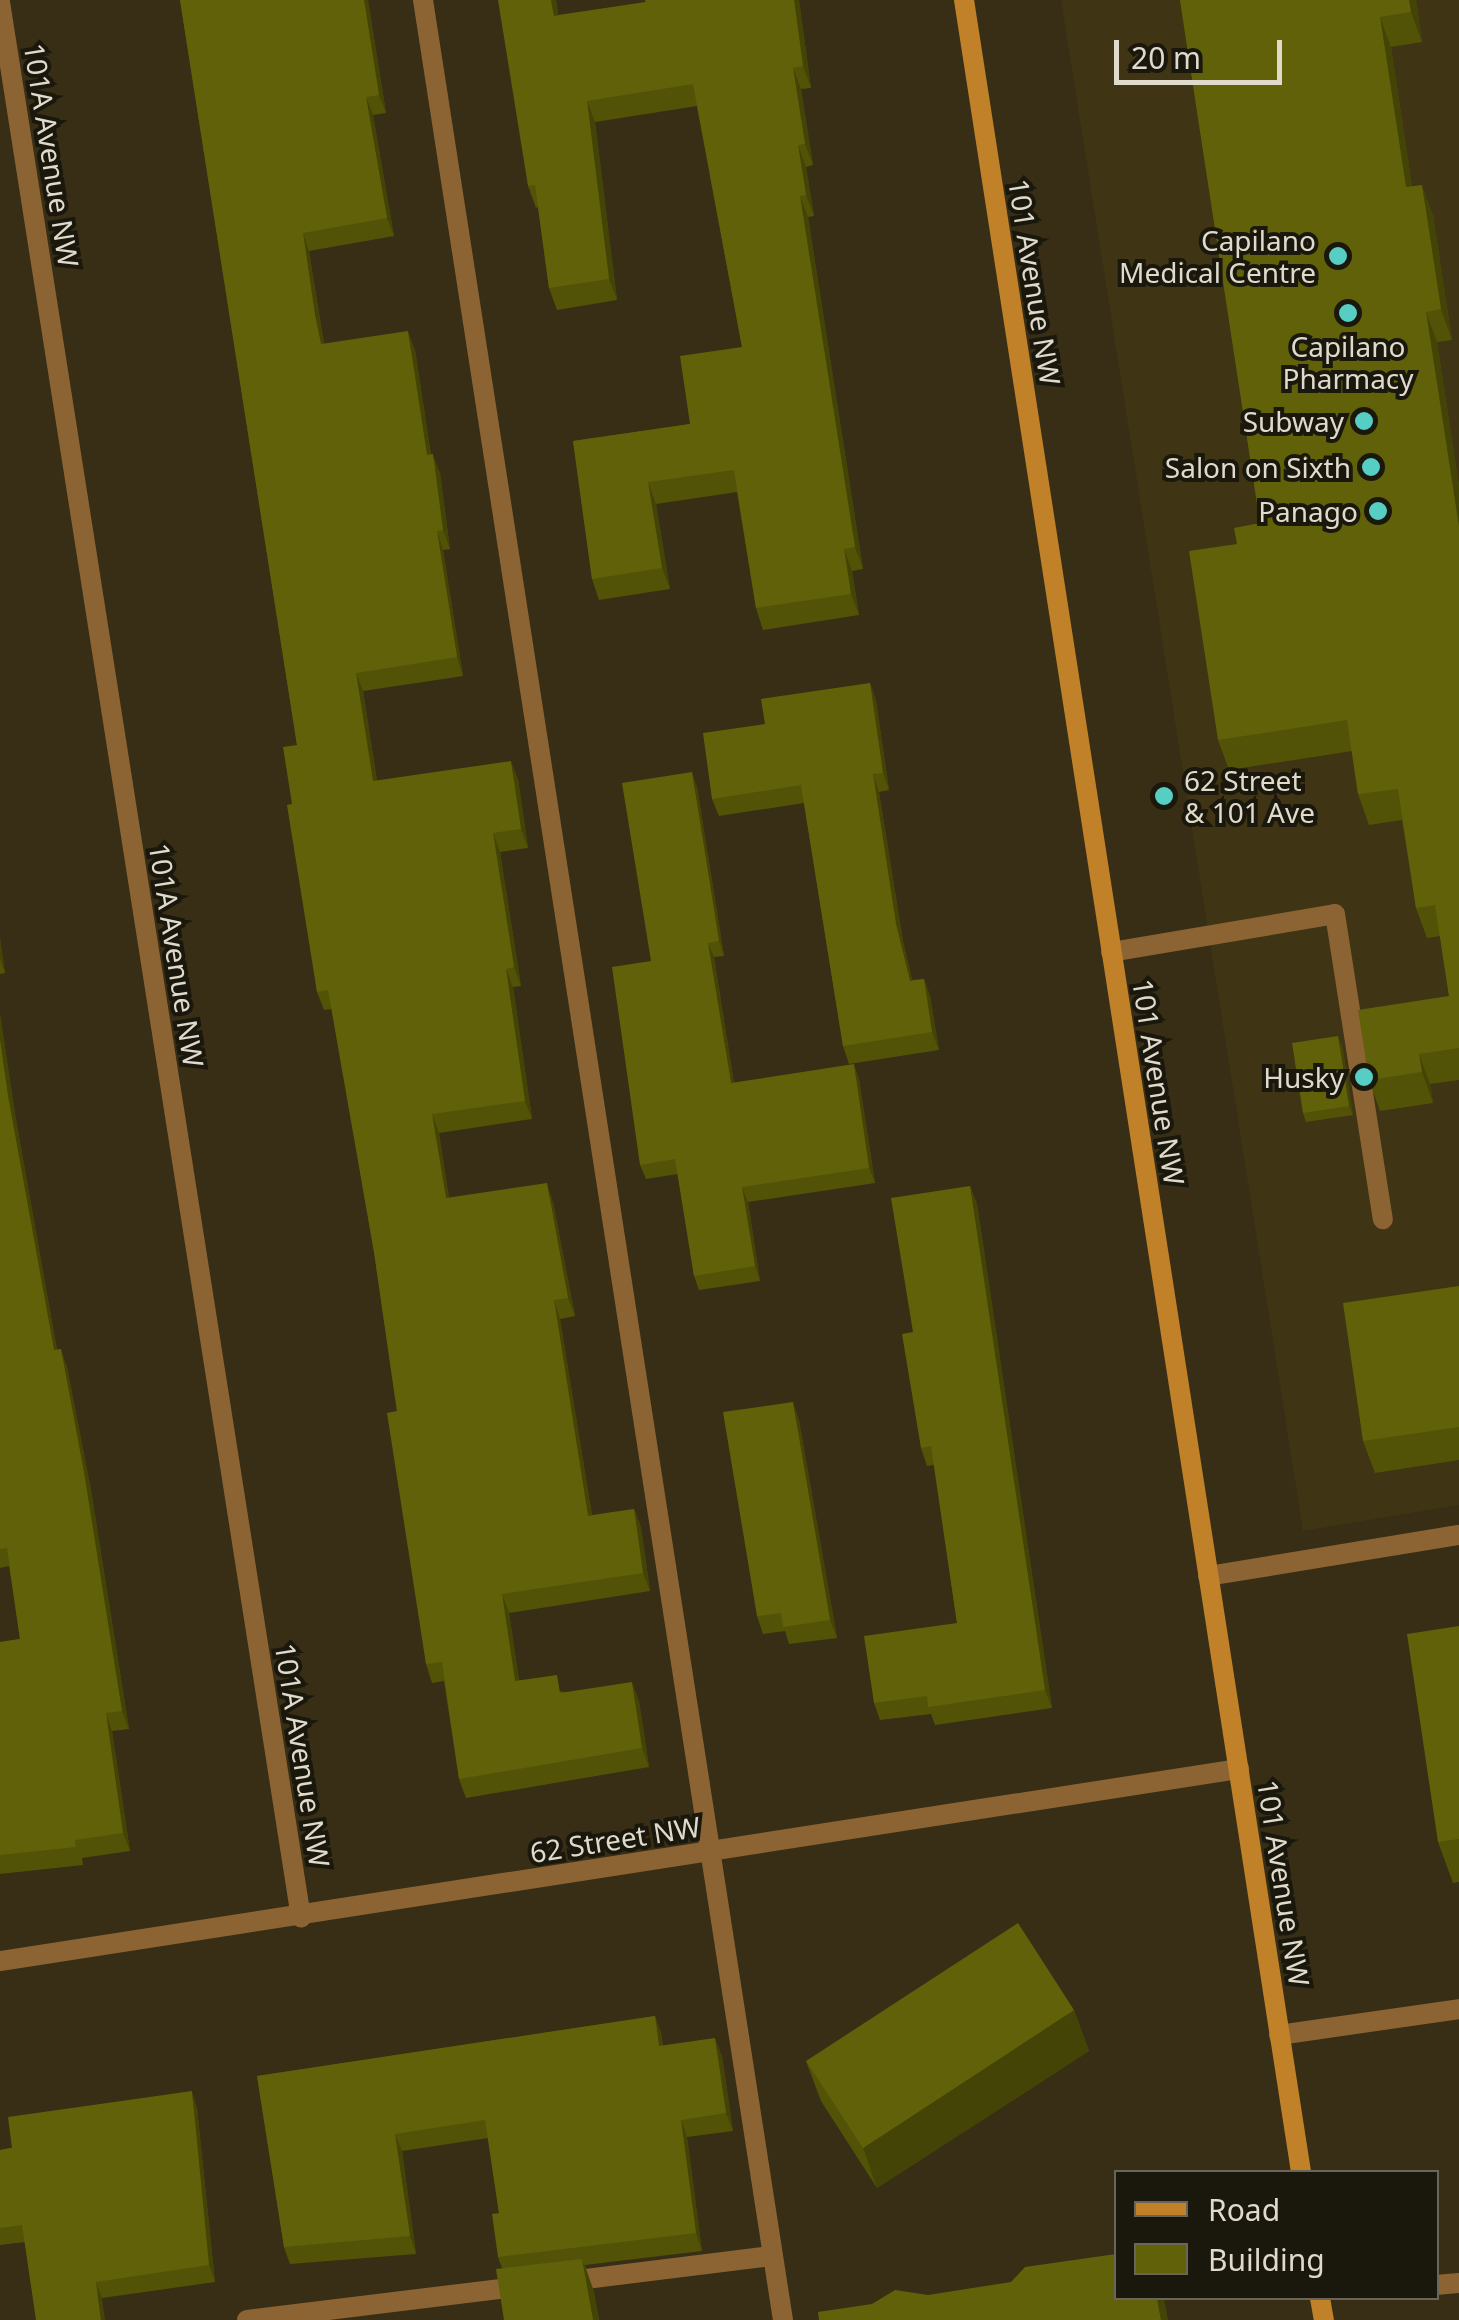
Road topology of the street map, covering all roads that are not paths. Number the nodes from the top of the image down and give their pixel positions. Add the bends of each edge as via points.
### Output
1 (423, 0) edge
2 (964, 0) edge
3 (0, 2) edge
4 (1111, 952) junction
5 (1383, 1219) dead end
6 (1459, 1535) edge
7 (1208, 1576) junction
8 (1239, 1769) junction
9 (713, 1852) junction
10 (300, 1917) junction
11 (0, 1961) edge
12 (1459, 2009) edge
13 (1279, 2035) junction
14 (1301, 2170) edge
15 (772, 2256) junction
16 (247, 2320) edge
17 (782, 2320) edge

1 - 9 street
2 - 4 main road, 101 Avenue NW
3 - 10 street, 101A Avenue NW
4 - 5 street via 1335,914
4 - 7 main road, 101 Avenue NW
6 - 7 street
7 - 8 main road, 101 Avenue NW
8 - 9 street, 62 Street NW
8 - 13 main road, 101 Avenue NW
9 - 10 street, 62 Street NW
9 - 15 street
10 - 11 street, 62 Street NW
12 - 13 street
13 - 14 main road, 101 Avenue NW
15 - 16 street
15 - 17 street

